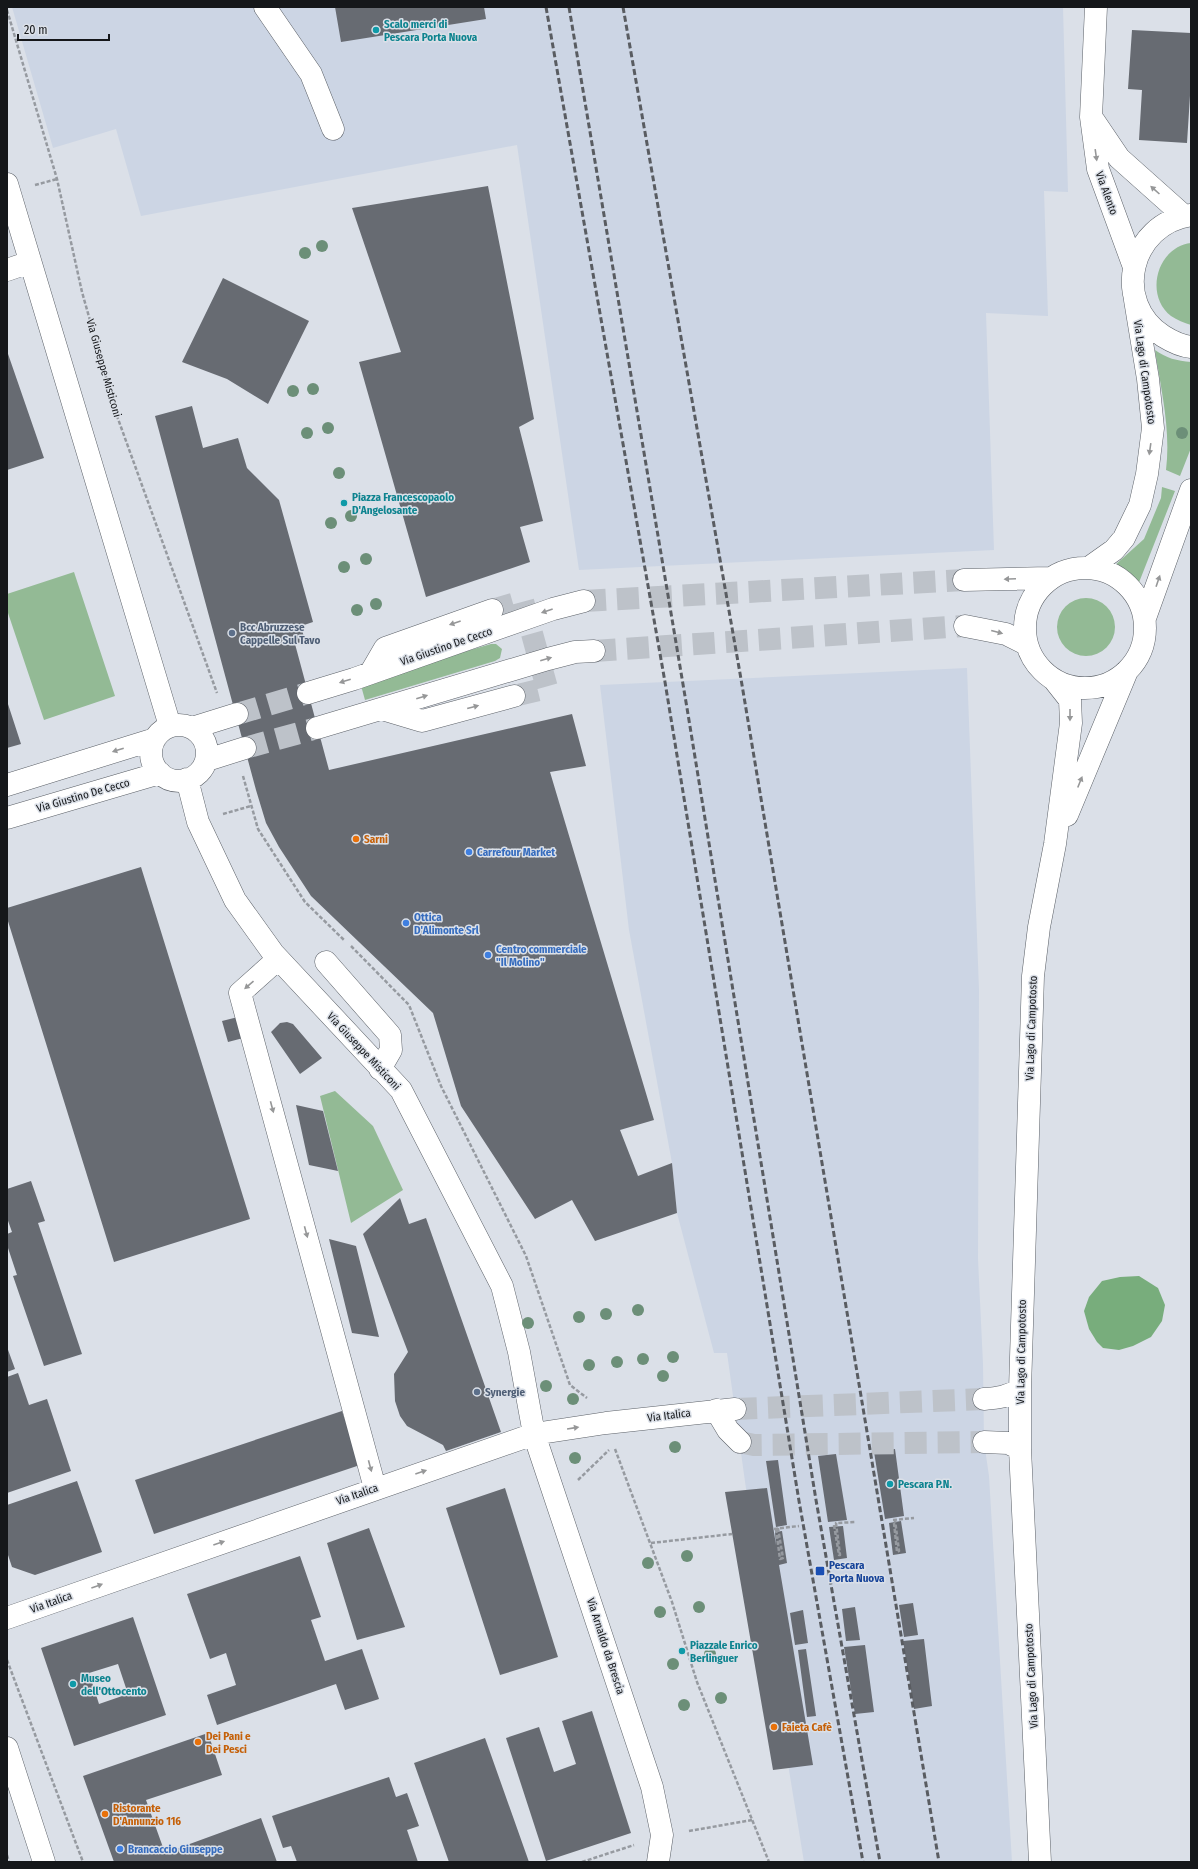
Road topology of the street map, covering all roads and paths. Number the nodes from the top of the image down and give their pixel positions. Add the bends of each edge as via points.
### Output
1 (265, 7) edge
2 (1096, 7) edge
3 (7, 10) edge
4 (1091, 116) junction
5 (333, 129) dead end
6 (7, 184) edge
7 (1187, 216) edge
8 (30, 262) junction
9 (1134, 268) junction
10 (7, 270) edge
11 (1135, 300) junction
12 (1191, 347) edge
13 (1191, 490) edge
14 (1182, 539) edge
15 (1090, 567) junction
16 (1049, 578) junction
17 (964, 580) tunnel mouth
18 (584, 601) tunnel mouth
19 (492, 610) tunnel mouth
20 (1145, 618) junction
21 (965, 626) tunnel mouth
22 (1026, 644) junction
23 (594, 651) tunnel mouth
24 (1127, 671) junction
25 (371, 672) junction
26 (1055, 681) junction
27 (308, 693) tunnel mouth
28 (514, 696) tunnel mouth
29 (382, 709) junction
30 (231, 716) joint
31 (192, 728) junction
32 (318, 728) tunnel mouth
33 (162, 733) junction
34 (245, 748) tunnel mouth
35 (207, 760) junction
36 (160, 773) junction
37 (187, 780) junction
38 (7, 785) edge
39 (248, 790) dead end
40 (251, 806) junction
41 (223, 814) dead end
42 (7, 818) edge
43 (1055, 844) junction
44 (286, 874) dead end
45 (278, 959) junction
46 (326, 962) dead end
47 (380, 1069) junction
48 (353, 1353) dead end
49 (1020, 1389) junction
50 (984, 1399) tunnel mouth
51 (534, 1434) junction
52 (740, 1442) tunnel mouth
53 (984, 1442) tunnel mouth
54 (1020, 1450) junction
55 (573, 1484) dead end
56 (383, 1485) junction
57 (914, 1518) dead end
58 (894, 1521) junction
59 (856, 1522) dead end
60 (834, 1524) junction
61 (798, 1526) dead end
62 (776, 1529) junction
63 (732, 1534) dead end
64 (651, 1543) junction
65 (7, 1618) edge
66 (7, 1660) edge
67 (7, 1748) edge
68 (752, 1820) junction
69 (682, 1832) dead end
70 (636, 1844) dead end
71 (7, 1855) edge
72 (10, 1862) edge
73 (44, 1862) edge
74 (83, 1862) edge
75 (582, 1862) edge
76 (658, 1862) edge
77 (769, 1862) edge
78 (1040, 1862) edge

1 - 5 street via 311,74
2 - 4 street, Via Alento
3 - 30 path, Via Giuseppe Misticoni via 57,179 82,292 117,416
7 -> 4 street via 1119,158
4 -> 9 street, Via Alento via 1098,169
6 - 8 street
7 - 9 street via 1169,221 1157,229 1138,253
8 - 10 street
8 - 33 street via 43,299
9 - 11 street via 1132,284
11 - 12 street via 1142,317 1154,331 1170,341
11 -> 15 street, Via Lago di Campotosto via 1153,428 1147,474 1140,505 1124,538 1114,550
13 - 14 street
20 -> 14 street
15 - 16 street via 1062,571
15 - 20 street via 1106,570 1132,589
16 -> 17 street
16 - 22 street via 1036,591 1027,608 1024,626
18 -> 25 street, Via Giustino De Cecco via 553,609
19 -> 25 street via 385,648
20 - 24 street via 1145,637 1139,656
21 -> 22 street via 1006,634
22 - 26 street via 1042,671
29 -> 23 street via 548,659 575,652
24 - 26 street via 1111,682 1093,688 1074,687
43 -> 24 street, Via Lago di Campotosto
25 -> 27 street, Via Giustino De Cecco
26 -> 43 street, Via Lago di Campotosto via 1070,700 1070,723
29 -> 28 street via 422,721
29 - 32 street
30 - 31 street
31 - 33 street via 185,725
31 - 35 street via 205,741
33 - 36 street via 151,753
33 -> 38 street
34 - 35 street
35 - 37 street via 198,774
36 - 37 street via 174,780
36 - 42 street, Via Giustino De Cecco
37 - 45 street, Via Giuseppe Misticoni via 198,822 235,900
39 - 40 path
40 - 41 path
40 - 44 path via 258,829
43 - 49 street, Via Lago di Campotosto via 1032,976
45 - 47 street, Via Giuseppe Misticoni
45 -> 56 street via 240,993
46 - 47 street via 390,1035 390,1050
47 - 51 street, Via Giuseppe Misticoni via 400,1090 502,1286 519,1352
48 - 56 street
49 - 50 street via 1002,1398
49 - 54 street, Via Lago di Campotosto
51 -> 52 street, Via Italica via 726,1409 728,1430
56 -> 51 street, Via Italica
51 - 76 street, Via Arnaldo da Brescia via 652,1787 662,1835
53 - 54 street via 1008,1443
54 - 78 street, Via Lago di Campotosto
55 - 64 path via 614,1446
65 -> 56 street, Via Italica
57 - 58 path
58 - 58 path via 899,1551 897,1552
59 - 60 path
60 - 60 path via 840,1555 839,1555
61 - 62 path
62 - 62 path via 783,1558 780,1559
63 - 64 path
64 - 68 path via 697,1682
66 - 74 path
67 - 73 street
68 - 69 path
68 - 77 path
70 - 75 path
71 - 72 path

